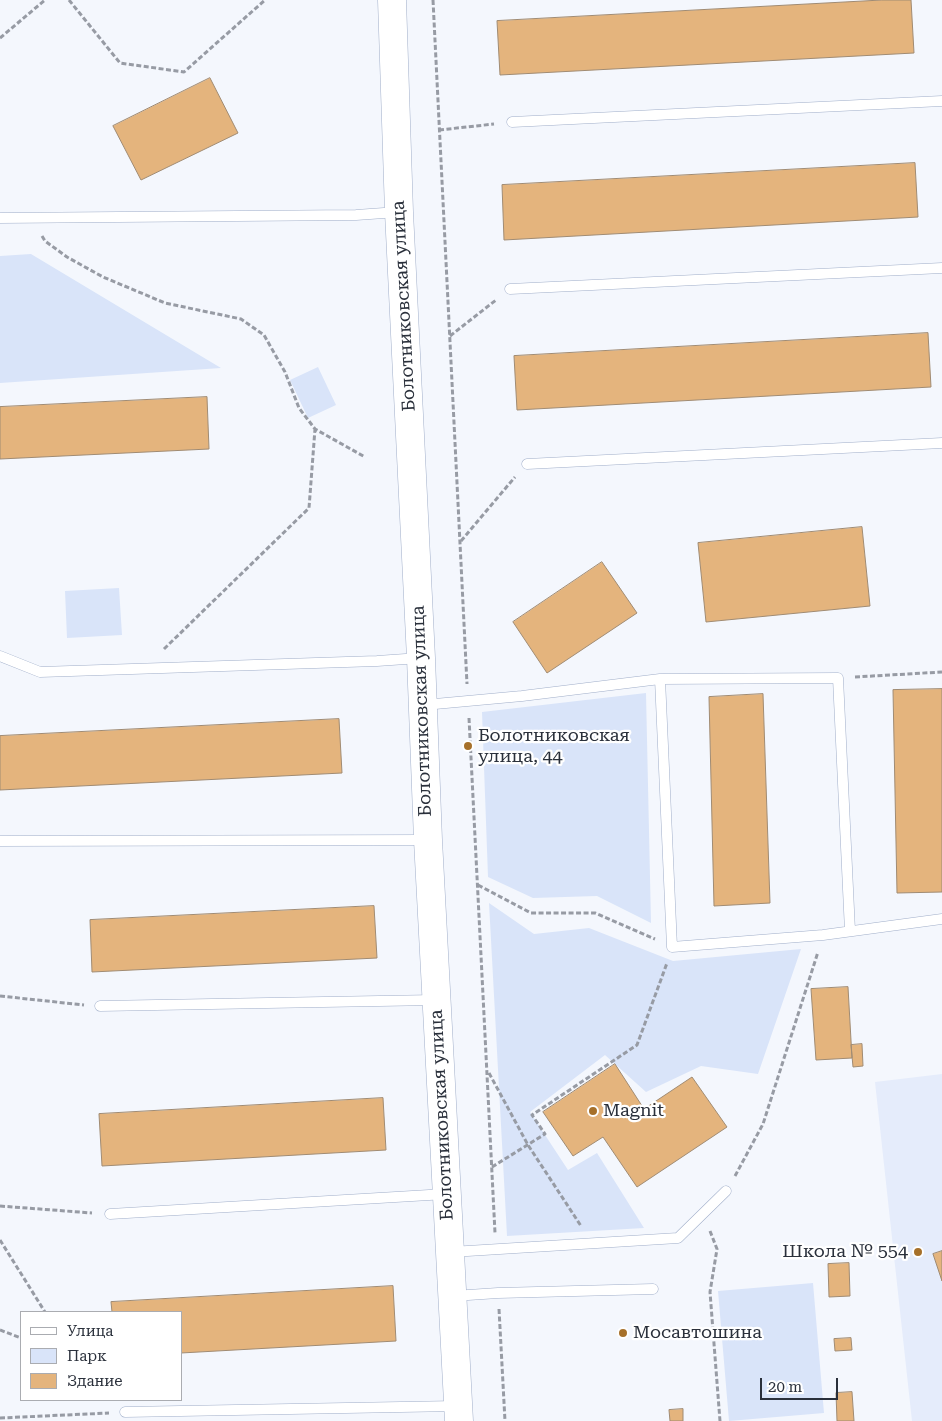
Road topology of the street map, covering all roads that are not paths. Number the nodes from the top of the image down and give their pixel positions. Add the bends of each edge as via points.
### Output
1 (392, 0) edge
2 (942, 101) edge
3 (512, 122) road end
4 (399, 212) junction
5 (0, 218) edge
6 (942, 268) edge
7 (510, 289) road end
8 (942, 443) edge
9 (527, 464) road end
10 (0, 656) edge
11 (421, 658) junction
12 (660, 679) junction
13 (423, 706) junction
14 (428, 840) junction
15 (0, 842) edge
16 (942, 919) edge
17 (850, 931) junction
18 (435, 1000) junction
19 (100, 1006) road end
20 (726, 1191) road end
21 (446, 1194) junction
22 (110, 1214) road end
23 (450, 1252) junction
24 (653, 1289) dead end
25 (452, 1296) junction
26 (125, 1412) road end
27 (458, 1413) edge

1 - 4 street, Болотниковская улица
2 - 3 lane
4 - 5 lane
4 - 11 street, Болотниковская улица
6 - 7 lane
8 - 9 lane
10 - 11 lane via 40,672
11 - 13 street, Болотниковская улица
12 - 13 lane
12 - 17 lane via 838,678
12 - 17 lane via 672,946
13 - 14 street, Болотниковская улица
14 - 15 lane
14 - 18 street, Болотниковская улица
16 - 17 lane
18 - 19 lane
18 - 21 street, Болотниковская улица
20 - 23 lane via 678,1238
21 - 22 lane
21 - 23 street, Болотниковская улица
23 - 25 street, Болотниковская улица
24 - 25 lane
25 - 27 street, Болотниковская улица
26 - 27 lane

